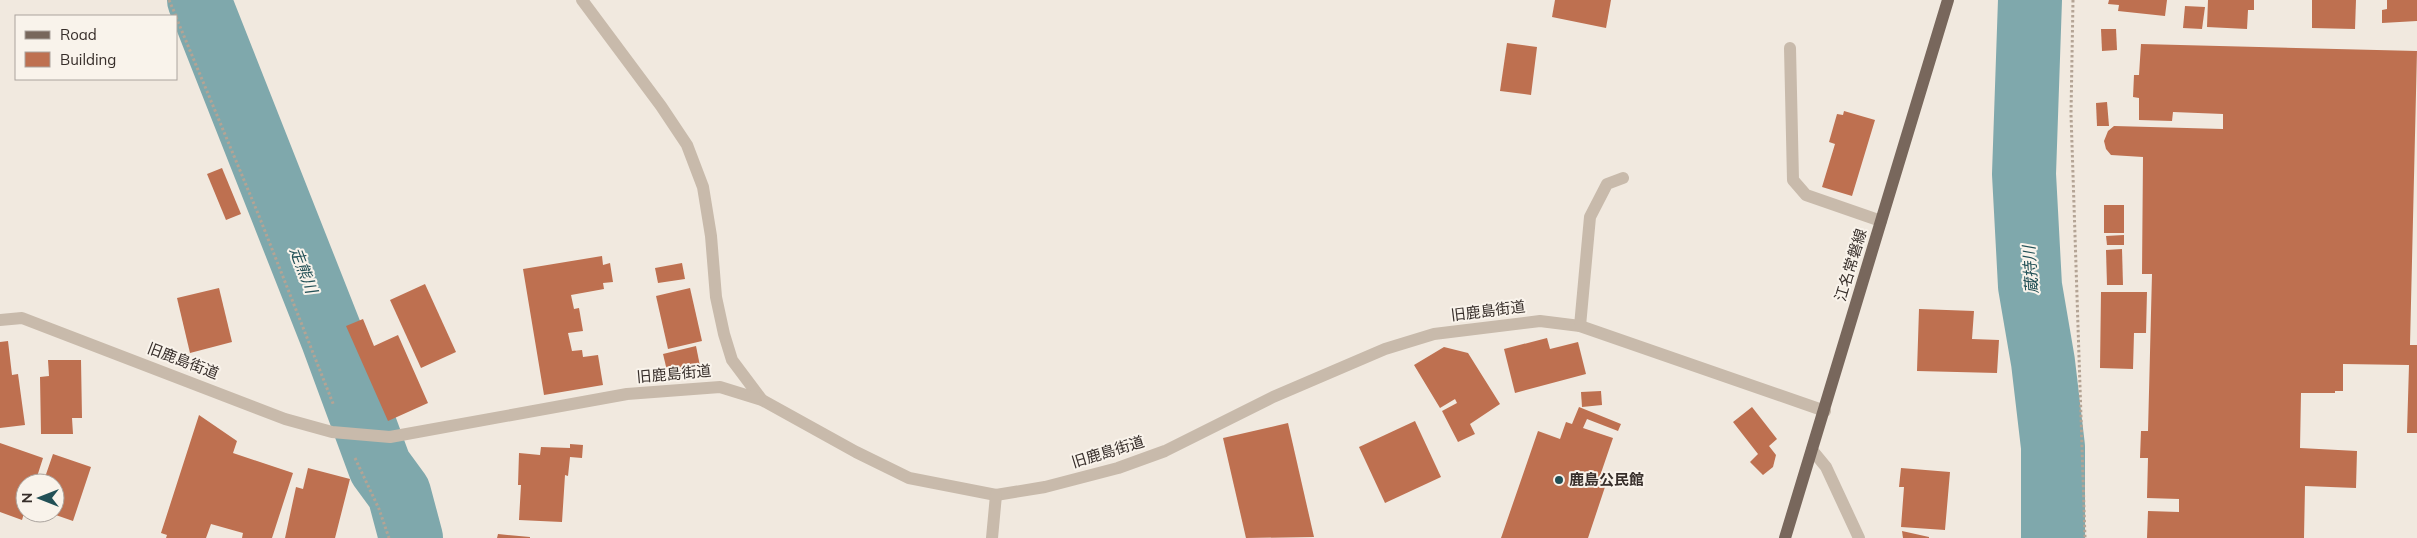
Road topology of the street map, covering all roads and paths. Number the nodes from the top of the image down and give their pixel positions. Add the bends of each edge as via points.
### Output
1 (169, 0) edge
2 (582, 0) edge
3 (1948, 0) edge
4 (2073, 0) edge
5 (176, 15) edge
6 (178, 21) edge
7 (1790, 48) dead end
8 (1622, 178) dead end
9 (1881, 221) junction
10 (0, 320) edge
11 (1580, 326) junction
12 (762, 400) junction
13 (1825, 411) junction
14 (350, 435) junction
15 (1812, 450) junction
16 (996, 495) junction
17 (389, 538) edge
18 (992, 538) edge
19 (1785, 538) edge
20 (1859, 538) edge
21 (2085, 538) edge

1 - 5 path
2 - 12 street via 687,145 703,187 716,296 724,334 732,360
3 - 9 main road, 江名常磐線
4 - 21 path via 2071,114
6 - 14 path
7 - 9 street via 1793,180 1806,195
8 - 11 street via 1607,184 1590,217
9 - 13 main road, 江名常磐線
10 - 14 street, 旧鹿島街道 via 22,318 285,419
11 - 13 street, 旧鹿島街道
11 - 16 street, 旧鹿島街道 via 1540,321 1434,334 1316,378 1165,451 1118,468 1046,487
12 - 14 street, 旧鹿島街道 via 720,387 627,394 390,437
12 - 16 street, 旧鹿島街道 via 909,478
13 - 15 main road, 江名常磐線
14 - 17 path
15 - 19 main road, 江名常磐線
15 - 20 street via 1826,468
16 - 18 street

